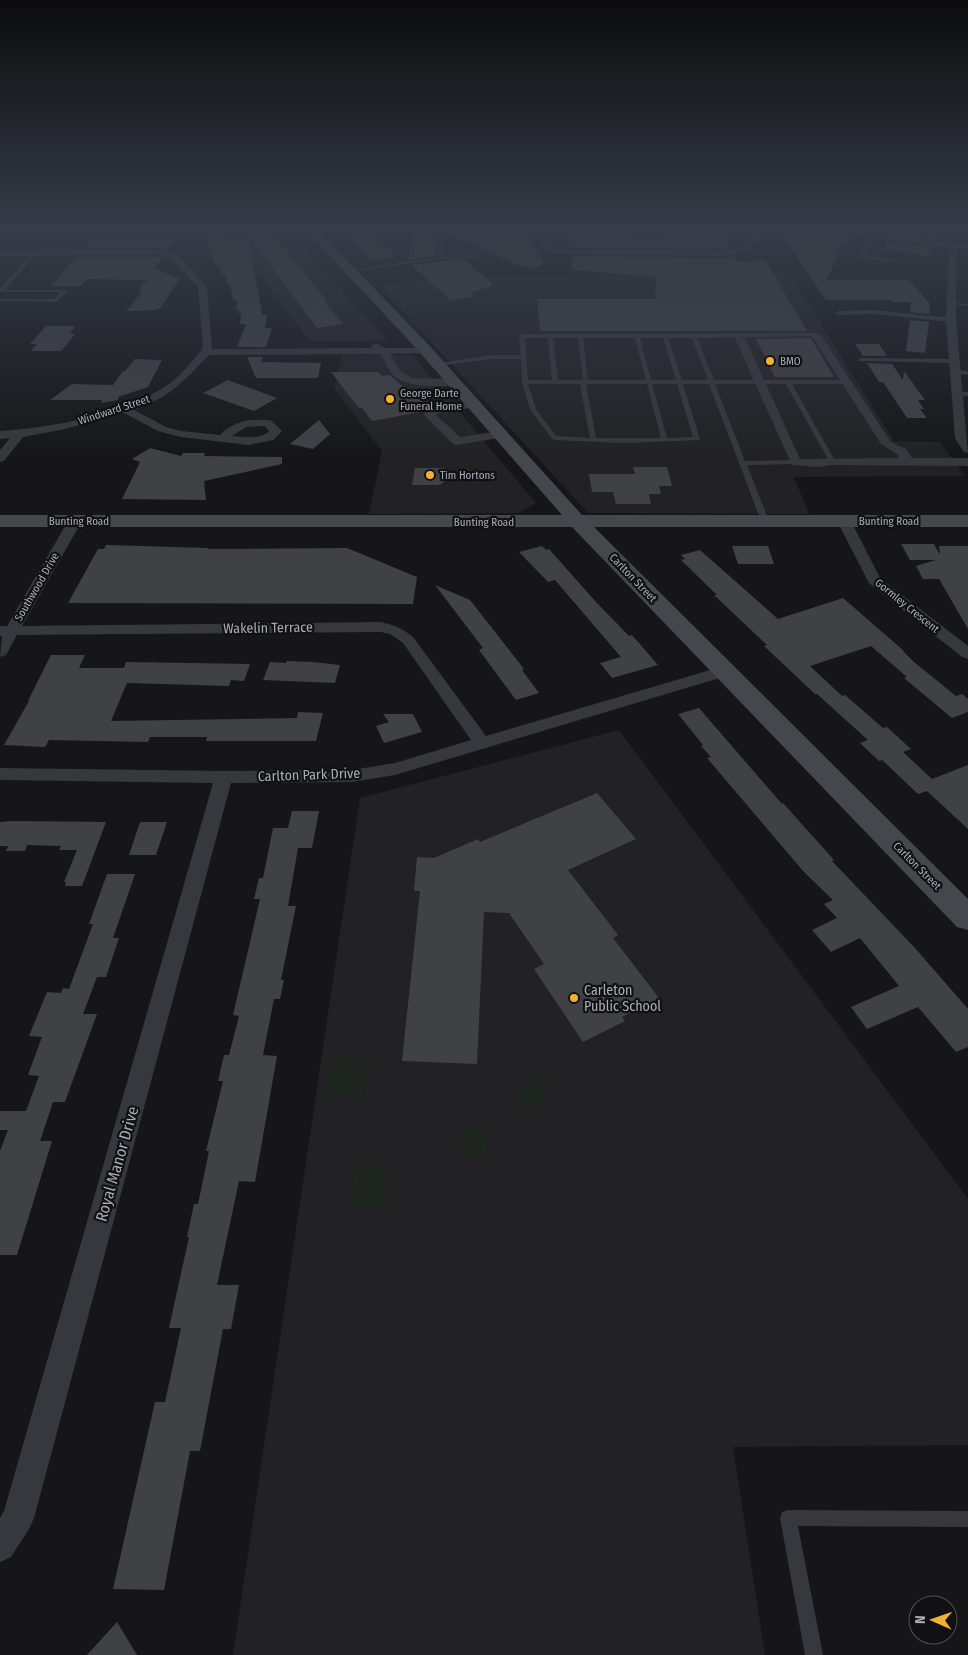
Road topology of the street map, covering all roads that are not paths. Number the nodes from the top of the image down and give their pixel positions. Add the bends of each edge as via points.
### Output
1 (203, 304) edge
2 (382, 304) edge
3 (951, 304) edge
4 (838, 313) dead end
5 (951, 320) junction
6 (816, 335) joint
7 (550, 336) junction
8 (580, 336) junction
9 (637, 336) junction
10 (665, 336) junction
11 (694, 336) junction
12 (739, 336) junction
13 (374, 345) junction
14 (422, 348) junction
15 (207, 349) junction
16 (384, 351) junction
17 (524, 357) junction
18 (861, 360) dead end
19 (955, 361) junction
20 (436, 364) junction
21 (956, 372) junction
22 (968, 373) edge
23 (453, 382) junction
24 (525, 382) junction
25 (554, 382) junction
26 (583, 382) junction
27 (649, 382) junction
28 (679, 382) junction
29 (711, 382) junction
30 (759, 382) junction
31 (788, 382) junction
32 (845, 382) junction
33 (963, 394) edge
34 (474, 405) junction
35 (124, 409) junction
36 (0, 435) edge
37 (18, 435) junction
38 (500, 435) junction
39 (223, 438) dead end
40 (964, 438) edge
41 (593, 439) junction
42 (664, 439) junction
43 (968, 449) edge
44 (0, 458) edge
45 (832, 461) junction
46 (796, 462) junction
47 (908, 462) junction
48 (968, 462) edge
49 (742, 463) junction
50 (546, 485) junction
51 (0, 521) edge
52 (74, 521) junction
53 (765, 521) junction
54 (844, 521) junction
55 (968, 521) edge
56 (505, 522) junction
57 (578, 522) junction
58 (670, 522) junction
59 (624, 568) junction
60 (6, 631) edge
61 (948, 639) junction
62 (968, 639) edge
63 (0, 652) edge
64 (968, 654) edge
65 (724, 671) junction
66 (481, 742) junction
67 (0, 774) edge
68 (224, 777) junction
69 (968, 918) edge
70 (968, 1518) edge
71 (0, 1546) edge
72 (814, 1655) edge

1 - 15 street
2 - 14 main road, Carlton Street
3 - 5 street
4 - 5 lane via 874,312
5 - 19 street
6 - 12 lane
6 - 32 street
7 - 8 lane
7 - 17 lane via 522,336
7 - 25 lane
8 - 9 lane
8 - 26 lane via 586,379
9 - 10 lane
9 - 27 lane
10 - 11 lane
10 - 28 lane
11 - 12 lane
11 - 29 lane
12 - 30 street
13 - 14 street
13 - 15 street
13 - 16 street
14 - 16 street
14 - 20 main road, Carlton Street
15 - 16 street
15 - 35 street, Windward Street via 173,386 150,400
16 - 23 street via 398,374 412,382
17 - 20 lane via 492,357
17 - 24 lane
18 - 19 lane
19 - 21 street
20 - 23 main road, Carlton Street
21 - 22 lane
21 - 33 street
23 - 34 main road, Carlton Street
24 - 25 lane
24 - 41 lane via 533,410 554,438
25 - 26 lane
26 - 27 lane
26 - 41 lane
27 - 28 lane
27 - 42 lane
28 - 29 lane
28 - 42 lane via 697,438
29 - 30 lane
29 - 49 lane
30 - 31 lane
30 - 46 street
31 - 32 lane
31 - 45 lane
32 - 47 street via 887,444 902,452
33 - 40 street
34 - 38 main road, Carlton Street
34 - 38 street via 440,409 429,414 457,441
35 - 37 street, Windward Street
35 - 39 street via 162,429
36 - 37 street, Windward Street
37 - 44 street
38 - 50 main road, Carlton Street
40 - 43 street
41 - 42 lane
45 - 46 street
45 - 47 street
46 - 49 lane
47 - 48 street
49 - 53 lane
50 - 56 main road via 547,504 535,514
50 - 57 main road, Carlton Street
51 - 52 main road, Bunting Road
52 - 56 main road, Bunting Road
52 - 60 street, Southwood Drive
53 - 54 main road, Bunting Road
53 - 58 main road, Bunting Road
54 - 55 main road, Bunting Road
54 - 61 street, Gormley Crescent via 874,580
56 - 57 main road, Bunting Road
57 - 58 main road, Bunting Road
57 - 59 main road, Carlton Street
58 - 59 main road via 627,530 617,536 614,544
59 - 65 main road, Carlton Street
60 - 63 street, Southwood Drive
60 - 66 street, Wakelin Terrace via 381,627 395,630 408,640
61 - 62 street
61 - 64 street, Gormley Crescent
65 - 66 street, Carlton Park Drive
65 - 69 main road, Carlton Street
66 - 68 street, Carlton Park Drive via 395,769 352,776
67 - 68 street, Carlton Park Drive
68 - 71 street, Royal Manor Drive via 18,1518
70 - 72 lane via 788,1518

